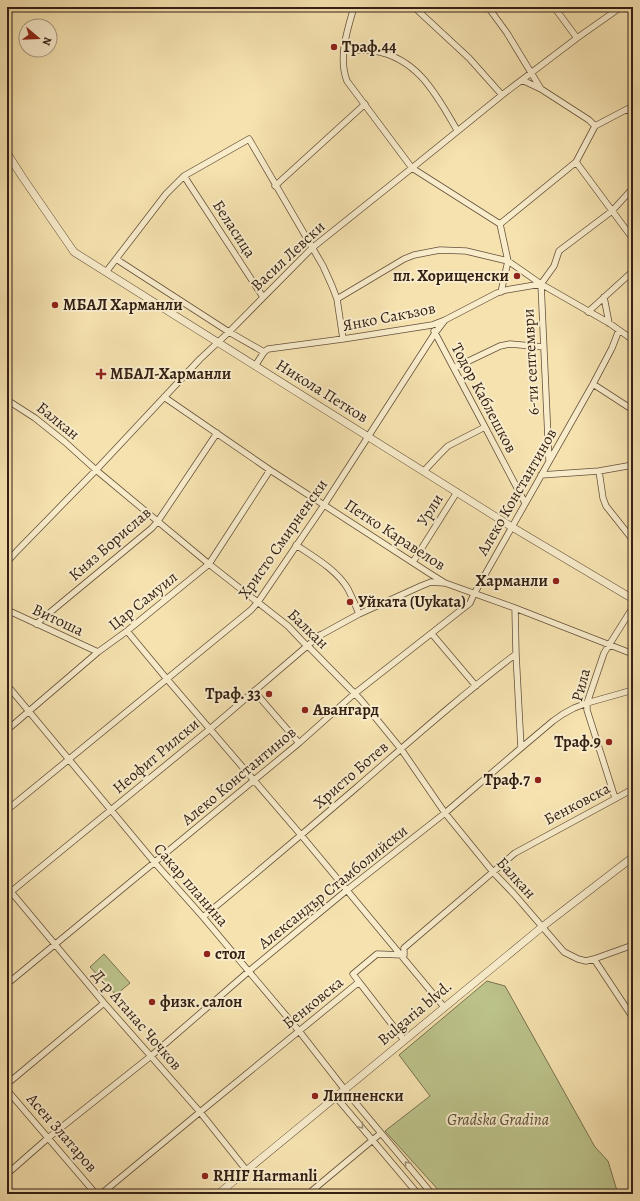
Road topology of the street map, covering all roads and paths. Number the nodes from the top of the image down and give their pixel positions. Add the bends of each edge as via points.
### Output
1 (354, 7) edge
2 (414, 7) edge
3 (488, 7) edge
4 (554, 7) edge
5 (621, 7) edge
6 (577, 38) junction
7 (344, 49) junction
8 (531, 72) junction
9 (522, 80) junction
10 (541, 90) junction
11 (502, 94) junction
12 (365, 104) junction
13 (631, 107) edge
14 (633, 115) edge
15 (595, 126) junction
16 (457, 130) junction
17 (7, 153) edge
18 (576, 162) junction
19 (412, 168) junction
20 (184, 176) junction
21 (276, 186) junction
22 (633, 188) edge
23 (612, 211) junction
24 (500, 224) junction
25 (633, 239) edge
26 (312, 248) junction
27 (116, 259) junction
28 (508, 260) junction
29 (633, 270) edge
30 (106, 272) junction
31 (541, 284) junction
32 (501, 292) junction
33 (263, 297) junction
34 (604, 297) junction
35 (337, 299) junction
36 (588, 312) junction
37 (445, 320) junction
38 (608, 323) junction
39 (432, 325) junction
40 (619, 330) junction
41 (229, 332) junction
42 (434, 332) junction
43 (343, 339) junction
44 (633, 340) edge
45 (219, 343) junction
46 (544, 347) junction
47 (264, 352) junction
48 (255, 366) junction
49 (454, 368) junction
50 (593, 384) junction
51 (164, 397) junction
52 (7, 400) edge
53 (633, 410) edge
54 (486, 426) junction
55 (217, 433) junction
56 (368, 437) junction
57 (549, 462) junction
58 (633, 465) edge
59 (96, 470) junction
60 (270, 470) junction
61 (599, 470) junction
62 (424, 471) junction
63 (541, 475) junction
64 (457, 492) junction
65 (525, 504) junction
66 (324, 505) junction
67 (158, 521) junction
68 (512, 527) junction
69 (633, 540) edge
70 (296, 545) junction
71 (7, 562) edge
72 (413, 562) junction
73 (209, 564) junction
74 (445, 583) junction
75 (474, 594) junction
76 (633, 599) edge
77 (258, 602) junction
78 (633, 607) edge
79 (515, 608) junction
80 (7, 610) edge
81 (360, 614) junction
82 (36, 624) junction
83 (127, 630) junction
84 (432, 634) junction
85 (306, 644) junction
86 (610, 644) junction
87 (98, 652) junction
88 (516, 654) junction
89 (633, 654) edge
90 (166, 678) junction
91 (7, 684) edge
92 (476, 686) junction
93 (633, 690) edge
94 (254, 691) junction
95 (354, 694) junction
96 (587, 703) junction
97 (29, 711) junction
98 (210, 729) junction
99 (7, 730) edge
100 (299, 743) junction
101 (521, 748) junction
102 (401, 749) junction
103 (69, 759) junction
104 (254, 779) junction
105 (633, 789) edge
106 (615, 798) junction
107 (7, 810) edge
108 (112, 810) junction
109 (445, 813) junction
110 (302, 835) junction
111 (633, 857) edge
112 (155, 863) junction
113 (493, 872) junction
114 (347, 890) junction
115 (8, 891) edge
116 (203, 918) junction
117 (542, 927) junction
118 (55, 944) junction
119 (633, 945) edge
120 (401, 956) junction
121 (594, 959) junction
122 (248, 972) junction
123 (359, 982) junction
124 (7, 984) edge
125 (104, 1003) junction
126 (444, 1007) junction
127 (633, 1018) edge
128 (299, 1031) junction
129 (404, 1040) junction
130 (151, 1056) junction
131 (7, 1084) edge
132 (7, 1090) edge
133 (345, 1090) junction
134 (336, 1097) junction
135 (200, 1112) junction
136 (381, 1133) junction
137 (48, 1138) junction
138 (373, 1140) junction
139 (247, 1171) junction
140 (7, 1174) edge
141 (96, 1194) edge
142 (101, 1194) edge
143 (218, 1194) edge
144 (308, 1194) edge
145 (418, 1194) edge
146 (432, 1194) edge

1 - 7 street
2 - 11 street via 470,58
3 - 8 street
4 - 6 street
5 - 6 street, Васил Левски
6 - 8 street, Васил Левски
7 - 12 street via 343,62 347,82
7 - 16 street via 375,51 390,55 416,71 432,88
8 - 9 street, Васил Левски
8 - 10 street
9 - 10 street
9 - 11 street, Васил Левски
10 - 15 street
11 - 16 street, Васил Левски
12 - 19 street
12 - 21 street
13 - 14 street
13 - 15 street
15 - 18 street
16 - 19 street, Васил Левски
17 - 30 street, Никола Петков via 74,252
18 - 23 street
18 - 24 street
19 - 24 street
19 - 26 street, Васил Левски
20 - 21 street via 249,139
20 - 27 street via 166,194
20 - 33 street, Беласица
21 - 26 street
22 - 23 street
23 - 25 street
23 - 31 street via 559,251 554,266
24 - 28 street
26 - 33 street, Васил Левски
26 - 35 street
27 - 30 street
27 - 41 street
28 - 31 street
28 - 32 street
28 - 35 street via 454,250 414,255
29 - 34 street
30 - 45 street, Никола Петков
31 - 32 street, Янко Сакъзов
31 - 36 street
31 - 46 street, 6-ти септември
32 - 37 street, Янко Сакъзов
33 - 41 street, Васил Левски
34 - 36 street
34 - 38 street
35 - 43 street
36 - 38 street
37 - 39 street, Янко Сакъзов
37 - 42 street, Христо Смирненски
38 - 40 street
39 - 42 street, Тодор Каблешков
39 - 43 street, Янко Сакъзов
40 - 44 street
40 - 50 street, Алеко Константинов
41 - 45 street, Васил Левски
41 - 47 street
42 - 49 street, Тодор Каблешков
42 - 56 street, Христо Смирненски
43 - 47 street, Янко Сакъзов via 268,349
45 - 48 street, Никола Петков
45 - 51 street, Васил Левски
46 - 49 street via 510,344 500,346
46 - 57 street, 6-ти септември
47 - 48 street
48 - 56 street, Никола Петков
49 - 54 street, Тодор Каблешков
50 - 53 street
50 - 57 street, Алеко Константинов
51 - 55 street, Петко Каравелов
51 - 59 street, Васил Левски
52 - 59 street, Балкан via 35,418
54 - 62 street via 448,446
54 - 65 street, Тодор Каблешков
55 - 60 street, Петко Каравелов
55 - 67 street, Княз Борислав
56 - 62 street, Никола Петков
56 - 66 street, Христо Смирненски
57 - 63 street, Алеко Константинов
58 - 61 street
59 - 67 street, Балкан
59 - 71 street, Васил Левски
60 - 66 street, Петко Каравелов
60 - 73 street, Цар Самуил
61 - 63 street
61 - 69 street via 606,506
62 - 64 street, Никола Петков
63 - 65 street, Алеко Константинов
64 - 68 street, Никола Петков
64 - 72 street, Урли
65 - 68 street, Алеко Константинов
66 - 70 street, Христо Смирненски
66 - 72 street, Петко Каравелов
67 - 73 street, Балкан
67 - 82 street, Княз Борислав
68 - 75 street, Алеко Константинов
68 - 76 street, Никола Петков
70 - 77 street, Христо Смирненски
70 - 81 street via 338,576
72 - 74 street, Петко Каравелов
73 - 77 street, Балкан
73 - 83 street, Цар Самуил
74 - 75 street, Петко Каравелов
74 - 81 street, Неофит Рилски via 431,582
75 - 79 street, Петко Каравелов
75 - 84 street, Алеко Константинов via 470,603
77 - 85 street, Балкан
77 - 90 street, Христо Смирненски
78 - 86 street, Рила
79 - 86 street, Петко Каравелов
79 - 88 street
80 - 82 street, Витоша
81 - 85 street, Неофит Рилски
82 - 87 street, Витоша
83 - 87 street, Цар Самуил
83 - 90 street
84 - 92 street
84 - 95 street, Алеко Константинов
85 - 94 street, Неофит Рилски
85 - 95 street, Балкан
86 - 89 street, Петко Каравелов
86 - 96 street, Рила via 604,653
87 - 97 street, Цар Самуил
88 - 92 street, Христо Ботев
88 - 101 street
90 - 98 street
90 - 103 street, Христо Смирненски
91 - 97 street, Сакар планина
92 - 102 street, Христо Ботев
93 - 96 street, Александър Стамболийски
94 - 98 street, Неофит Рилски
94 - 100 street
95 - 100 street, Алеко Константинов
95 - 102 street, Балкан
96 - 101 street, Александър Стамболийски via 563,714
96 - 106 street, Рила
97 - 99 street, Цар Самуил
97 - 103 street, Сакар планина
98 - 104 street
98 - 108 street, Неофит Рилски
100 - 104 street, Алеко Константинов
101 - 109 street, Александър Стамболийски
102 - 109 street, Балкан
102 - 110 street, Христо Ботев
103 - 107 street, Христо Смирненски
103 - 108 street, Сакар планина
104 - 110 street
104 - 112 street, Алеко Константинов
105 - 106 street, Бенковска
106 - 113 street, Бенковска via 515,853
108 - 112 street, Сакар планина
108 - 115 street, Неофит Рилски
109 - 113 street, Балкан
109 - 114 street, Александър Стамболийски
110 - 114 street
110 - 116 street, Христо Ботев
111 - 117 street, Bulgaria blvd.
112 - 116 street, Сакар планина
112 - 118 street, Алеко Константинов
113 - 117 street, Балкан
113 - 120 street, Бенковска via 404,948 404,955
114 - 120 street
114 - 122 street, Александър Стамболийски
115 - 118 street, Д-р Атанас Чочков
116 - 122 street, Сакар планина
117 - 121 street, Балкан via 570,956 586,961
117 - 126 street, Bulgaria blvd.
118 - 124 street, Алеко Константинов
118 - 125 street, Д-р Атанас Чочков
119 - 121 street
120 - 123 street, Бенковска via 377,954 353,974
120 - 126 street
121 - 127 street
122 - 128 street, Сакар планина
122 - 130 street, Александър Стамболийски
123 - 128 street, Бенковска
123 - 129 street
125 - 130 street, Д-р Атанас Чочков
125 - 131 street
126 - 129 street, Bulgaria blvd.
128 - 133 street, Сакар планина
128 - 135 street, Бенковска
129 - 133 street, Bulgaria blvd.
130 - 135 street, Д-р Атанас Чочков
130 - 137 street, Александър Стамболийски
132 - 137 street, Асен Златаров
133 - 134 street, Bulgaria blvd.
133 - 136 street, Сакар планина
134 -> 138 street
134 - 139 street, Bulgaria blvd.
135 - 139 street, Д-р Атанас Чочков
135 - 142 street, Бенковска
136 - 138 street
146 -> 136 street, Сакар планина
137 - 140 street, Александър Стамболийски
137 - 141 street, Асен Златаров
138 - 144 street
138 - 145 street
139 - 143 street, Bulgaria blvd.

